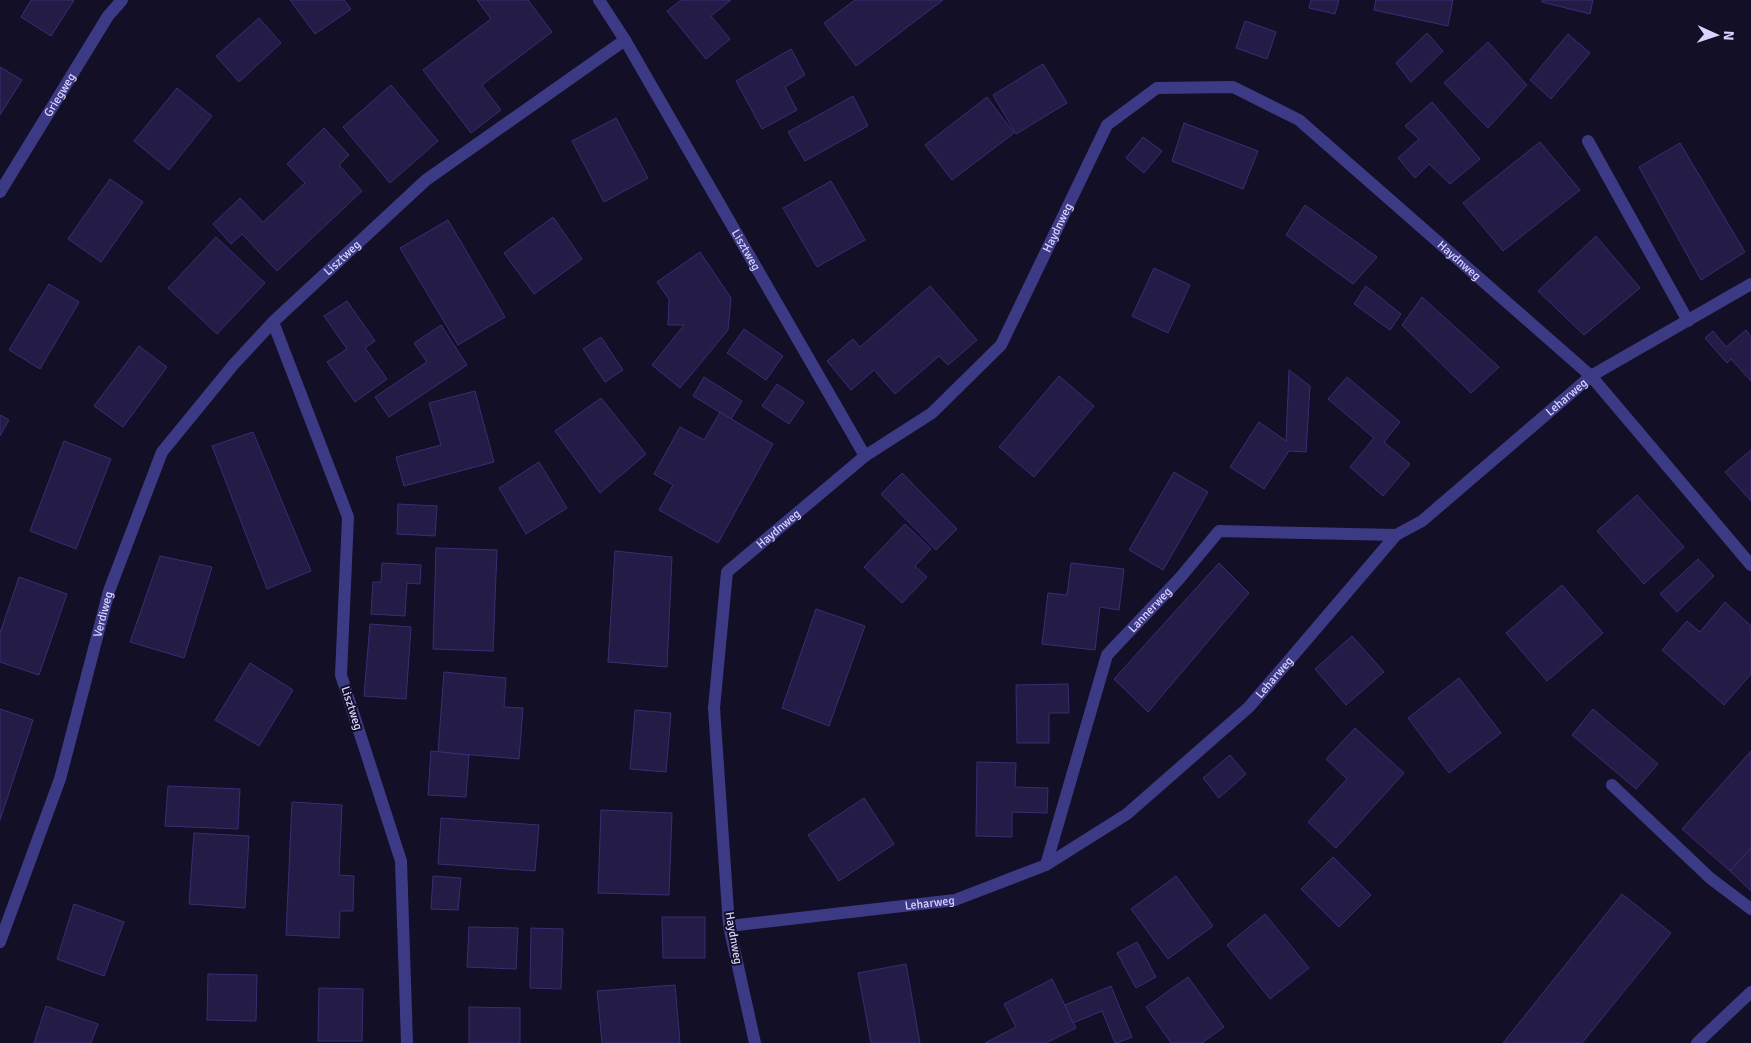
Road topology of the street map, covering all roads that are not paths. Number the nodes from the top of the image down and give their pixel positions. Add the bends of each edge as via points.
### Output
1 (122, 0) edge
2 (599, 0) edge
3 (625, 40) junction
4 (1588, 141) dead end
5 (0, 192) edge
6 (1751, 284) edge
7 (1688, 321) junction
8 (274, 322) junction
9 (1592, 376) junction
10 (865, 456) junction
11 (1396, 536) junction
12 (1751, 565) edge
13 (1612, 785) dead end
14 (1046, 864) junction
15 (1751, 909) edge
16 (729, 926) junction
17 (0, 942) edge
18 (1751, 992) edge
19 (407, 1043) edge
20 (755, 1043) edge
21 (1697, 1043) edge

1 - 5 street, Griegweg via 108,16
2 - 3 street
3 - 8 street, Lisztweg via 426,180
3 - 10 street, Lisztweg
4 - 7 street
6 - 7 street, Leharweg
7 - 9 street, Leharweg
8 - 17 street, Verdiweg via 234,364 162,452 109,591 60,779
8 - 19 street, Lisztweg via 348,517 341,676 401,861
9 - 10 street, Haydnweg via 1299,120 1234,87 1157,88 1107,125 1001,346 932,413
9 - 11 street, Leharweg via 1422,521
9 - 12 street, Haydnweg
10 - 16 street, Haydnweg via 727,572 714,708
11 - 14 street, Leharweg via 1249,707 1127,814
11 - 14 street, Lannerweg via 1219,531 1107,655
13 - 15 street via 1710,878
14 - 16 street, Leharweg via 955,900
16 - 20 street, Haydnweg
18 - 21 street

